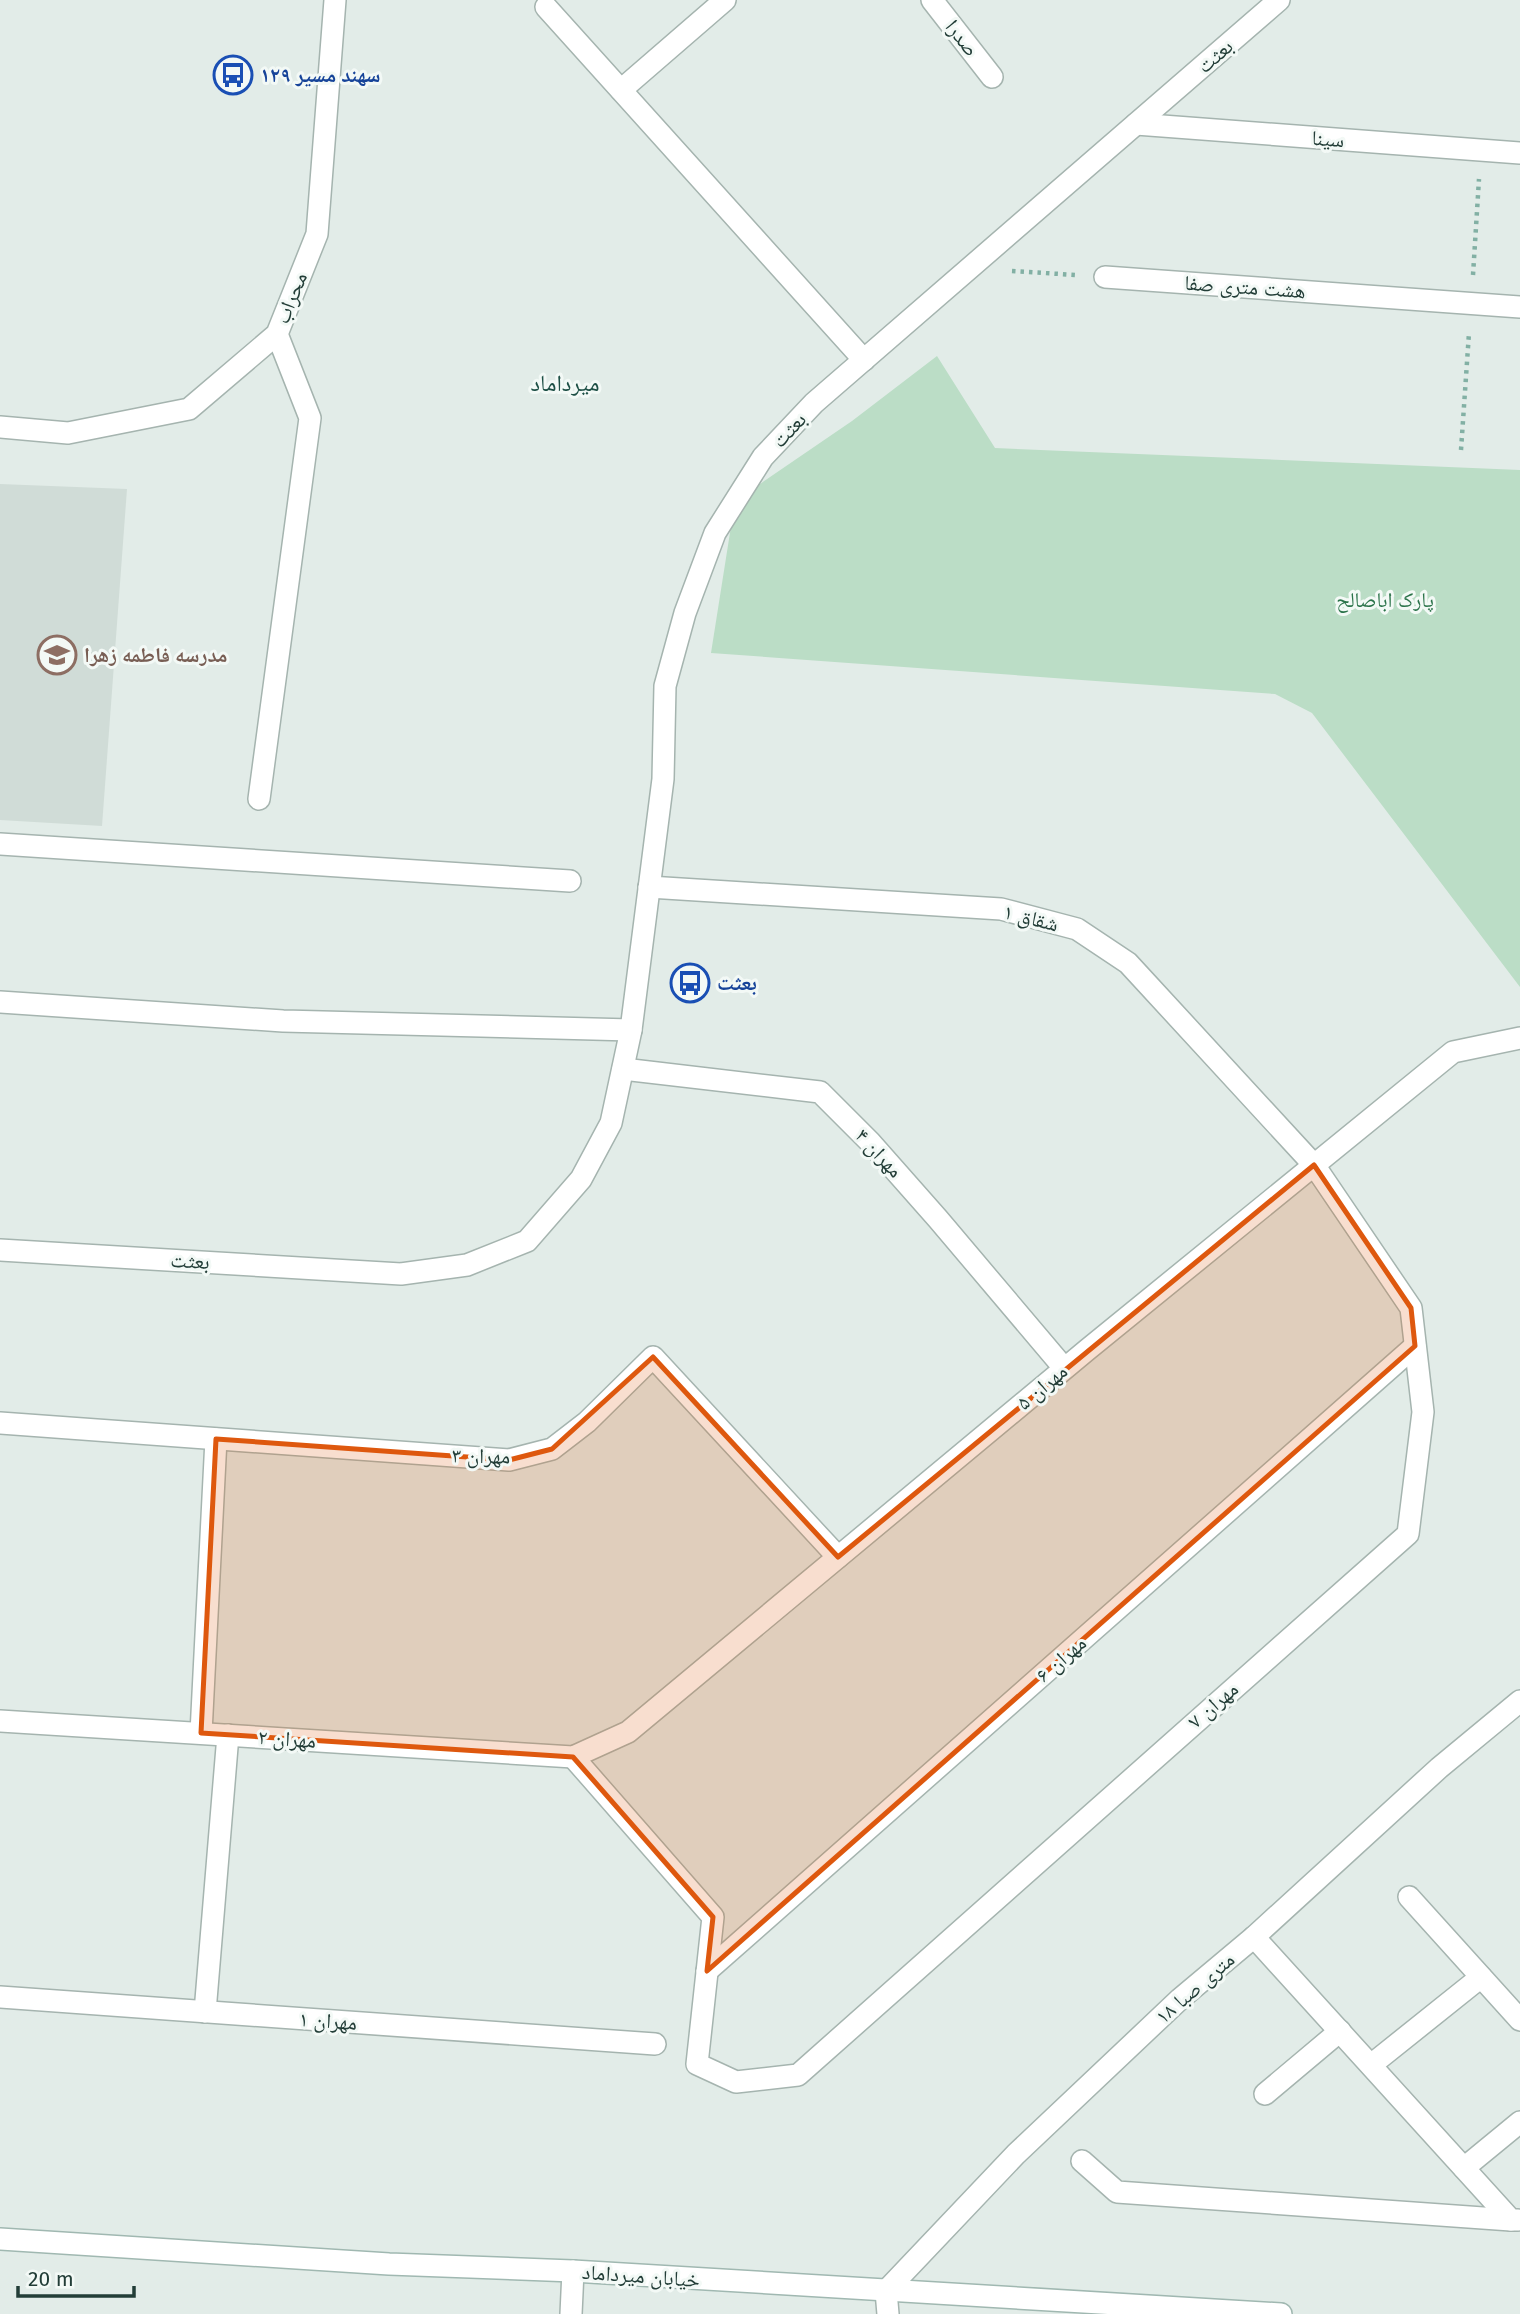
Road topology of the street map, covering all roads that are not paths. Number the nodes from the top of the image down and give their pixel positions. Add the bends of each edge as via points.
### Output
1 (335, 0) edge
2 (725, 0) edge
3 (932, 0) edge
4 (1279, 0) edge
5 (546, 7) dead end
6 (992, 77) dead end
7 (621, 90) junction
8 (1136, 124) junction
9 (1520, 153) edge
10 (1105, 277) road end
11 (1520, 307) edge
12 (277, 334) junction
13 (864, 360) junction
14 (0, 426) edge
15 (259, 799) dead end
16 (0, 844) edge
17 (570, 881) dead end
18 (649, 887) junction
19 (0, 1002) edge
20 (631, 1030) junction
21 (1520, 1038) edge
22 (622, 1069) junction
23 (1314, 1165) junction
24 (0, 1250) edge
25 (1415, 1346) junction
26 (1064, 1368) junction
27 (0, 1423) edge
28 (216, 1439) junction
29 (838, 1557) junction
30 (1520, 1701) edge
31 (0, 1721) edge
32 (201, 1733) junction
33 (228, 1735) junction
34 (573, 1757) junction
35 (1409, 1897) dead end
36 (1254, 1937) junction
37 (707, 1971) junction
38 (1481, 1977) junction
39 (0, 1997) edge
40 (205, 2012) junction
41 (1520, 2020) edge
42 (1340, 2031) junction
43 (655, 2045) dead end
44 (1371, 2065) junction
45 (1265, 2094) dead end
46 (1520, 2122) edge
47 (1082, 2161) dead end
48 (1464, 2168) junction
49 (1516, 2220) edge
50 (0, 2239) edge
51 (573, 2271) junction
52 (886, 2291) junction
53 (571, 2314) edge
54 (888, 2314) edge
55 (1281, 2314) edge

1 - 12 street, محراب via 317,234
2 - 7 street
3 - 6 street, صدرا
4 - 8 street, بعثت
5 - 7 street
7 - 13 street
8 - 9 street, سینا
8 - 13 street, بعثت
10 - 11 street, هشت متری صفا
12 - 14 street, محراب via 189,409 68,433
12 - 15 street via 310,418
13 - 18 street, بعثت via 814,402 763,457 715,533 685,613 665,686 663,779
16 - 17 street
18 - 20 street, بعثت
18 - 23 street, شقاق ۱ via 1001,909 1077,929 1128,963
19 - 20 street via 284,1021
20 - 22 street, بعثت
21 - 23 street, مهران ۵ via 1453,1052
22 - 24 street, بعثت via 611,1123 581,1179 527,1241 467,1265 401,1274
22 - 26 street, مهران ۴ via 820,1092 870,1142
23 - 25 street, مهران ۷ via 1411,1308
23 - 26 street, مهران ۵
25 - 37 street, مهران ۶
25 - 37 street, مهران ۷ via 1423,1412 1408,1535 798,2075 736,2082 697,2064
26 - 29 street, مهران ۵
27 - 28 street, مهران ۳
28 - 29 street, مهران ۳ via 509,1460 552,1449 587,1422 653,1357
28 - 32 street
29 - 34 street, مهران ۵ via 628,1732
30 - 36 street, متری صبا ۱۸
31 - 32 street, مهران ۲
32 - 33 street, مهران ۲
33 - 34 street, مهران ۲
33 - 40 street
34 - 37 street via 713,1917
35 - 38 street
36 - 42 street
36 - 52 street, متری صبا ۱۸ via 1016,2154
38 - 41 street
38 - 44 street
39 - 40 street, مهران ۱
40 - 43 street, مهران ۱
42 - 44 street
42 - 45 street
44 - 48 street
46 - 48 street
47 - 49 street via 1117,2192
48 - 49 street
50 - 51 street, خیابان میرداماد
51 - 52 street, خیابان میرداماد
51 - 53 street
52 - 54 street
52 - 55 street, خیابان میرداماد

